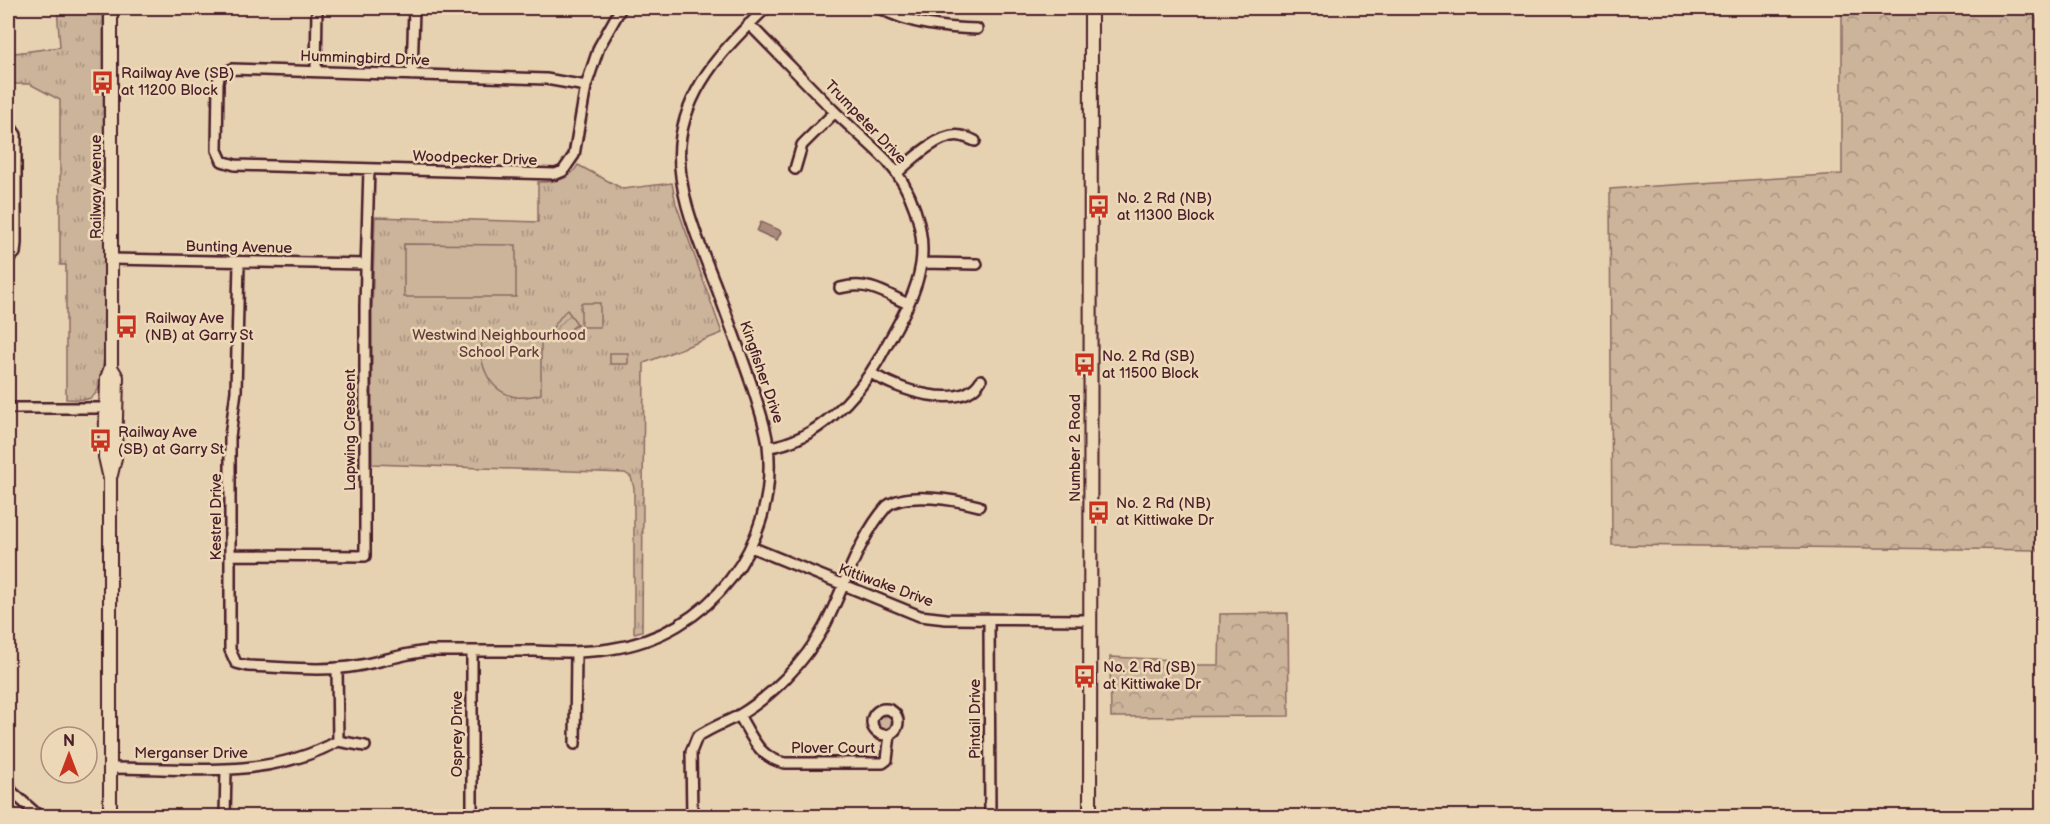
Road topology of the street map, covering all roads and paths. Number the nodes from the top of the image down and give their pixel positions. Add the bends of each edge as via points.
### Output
1 (111, 8) edge
2 (317, 8) edge
3 (414, 8) edge
4 (766, 8) edge
5 (879, 8) edge
6 (1091, 8) edge
7 (616, 9) edge
8 (749, 24) junction
9 (977, 29) dead end
10 (316, 71) junction
11 (412, 75) junction
12 (586, 86) junction
13 (835, 112) junction
14 (8, 128) edge
15 (975, 141) dead end
16 (217, 150) joint
17 (795, 169) dead end
18 (369, 170) junction
19 (897, 173) junction
20 (11, 212) edge
21 (9, 258) edge
22 (111, 259) junction
23 (239, 262) junction
24 (922, 263) junction
25 (366, 264) junction
26 (977, 264) dead end
27 (840, 288) dead end
28 (908, 304) junction
29 (871, 373) junction
30 (981, 380) dead end
31 (8, 408) edge
32 (111, 408) junction
33 (769, 447) junction
34 (979, 506) dead end
35 (751, 548) junction
36 (231, 555) junction
37 (843, 586) junction
38 (989, 620) junction
39 (1090, 620) junction
40 (472, 651) junction
41 (576, 652) junction
42 (236, 663) joint
43 (337, 668) junction
44 (739, 715) junction
45 (890, 734) dead end
46 (338, 741) junction
47 (575, 744) dead end
48 (364, 746) dead end
49 (110, 768) junction
50 (226, 770) junction
51 (8, 782) edge
52 (39, 816) edge
53 (110, 816) edge
54 (225, 816) edge
55 (472, 816) edge
56 (692, 816) edge
57 (990, 816) edge
58 (1090, 816) edge

1 - 22 street, Railway Avenue
2 - 10 street
3 - 11 street
4 - 8 street, Kingfisher Drive
5 - 9 street via 924,24
6 - 39 street, Number 2 Road
7 - 12 street, Woodpecker Drive
8 - 13 street, Trumpeter Drive
8 - 33 street, Kingfisher Drive via 711,65 692,98 681,136 680,172 687,206 744,363
10 - 11 street, Hummingbird Drive
10 - 16 street, Hummingbird Drive via 232,69 220,75
11 - 12 street, Hummingbird Drive via 546,78
12 - 18 street, Woodpecker Drive via 574,155 563,171 550,175
13 - 17 street via 802,145
13 - 19 street, Trumpeter Drive
14 - 20 street via 16,135
15 - 19 street via 962,136 944,139 923,150
16 - 18 street, Woodpecker Drive via 222,161 235,165
18 - 25 street, Lapwing Crescent
19 - 24 street, Trumpeter Drive via 918,218
20 - 21 street via 16,248
22 - 23 street, Bunting Avenue
22 - 32 street, Railway Avenue via 111,367 107,378
23 - 25 street, Bunting Avenue
23 - 36 street, Kestrel Drive via 236,380 230,437
24 - 26 street
24 - 28 street, Trumpeter Drive
25 - 36 street, Lapwing Crescent via 365,556
27 - 28 street via 872,286
28 - 29 street, Trumpeter Drive
29 - 30 street via 895,387 930,395 965,394
29 - 33 street, Trumpeter Drive via 835,414 802,435
31 - 32 street
32 - 49 street, Railway Avenue via 105,457 110,479
33 - 35 street, Kingfisher Drive via 766,495
34 - 37 street via 947,499 891,503 859,550
35 - 37 street, Kittiwake Drive
35 - 41 street, Kingfisher Drive via 732,578 705,608 682,623 637,644
36 - 42 street, Kestrel Drive via 230,650
37 - 38 street, Kittiwake Drive via 920,616
37 - 44 street via 823,629 799,663
38 - 39 street, Kittiwake Drive
38 - 57 street, Pintail Drive
39 - 58 street, Number 2 Road
40 - 41 street, Kingfisher Drive
40 - 43 street, Kingfisher Drive via 419,652
40 - 55 street, Osprey Drive
41 - 47 street
42 - 43 street, Kingfisher Drive
43 - 46 street
44 - 45 street, Plover Court via 766,756 785,763 883,763 889,756
44 - 56 street via 706,731 693,743
46 - 48 street
46 - 50 street, Merganser Drive via 298,758
49 - 50 street, Merganser Drive
49 - 53 street, Railway Avenue
50 - 54 street
51 - 52 street via 11,791

